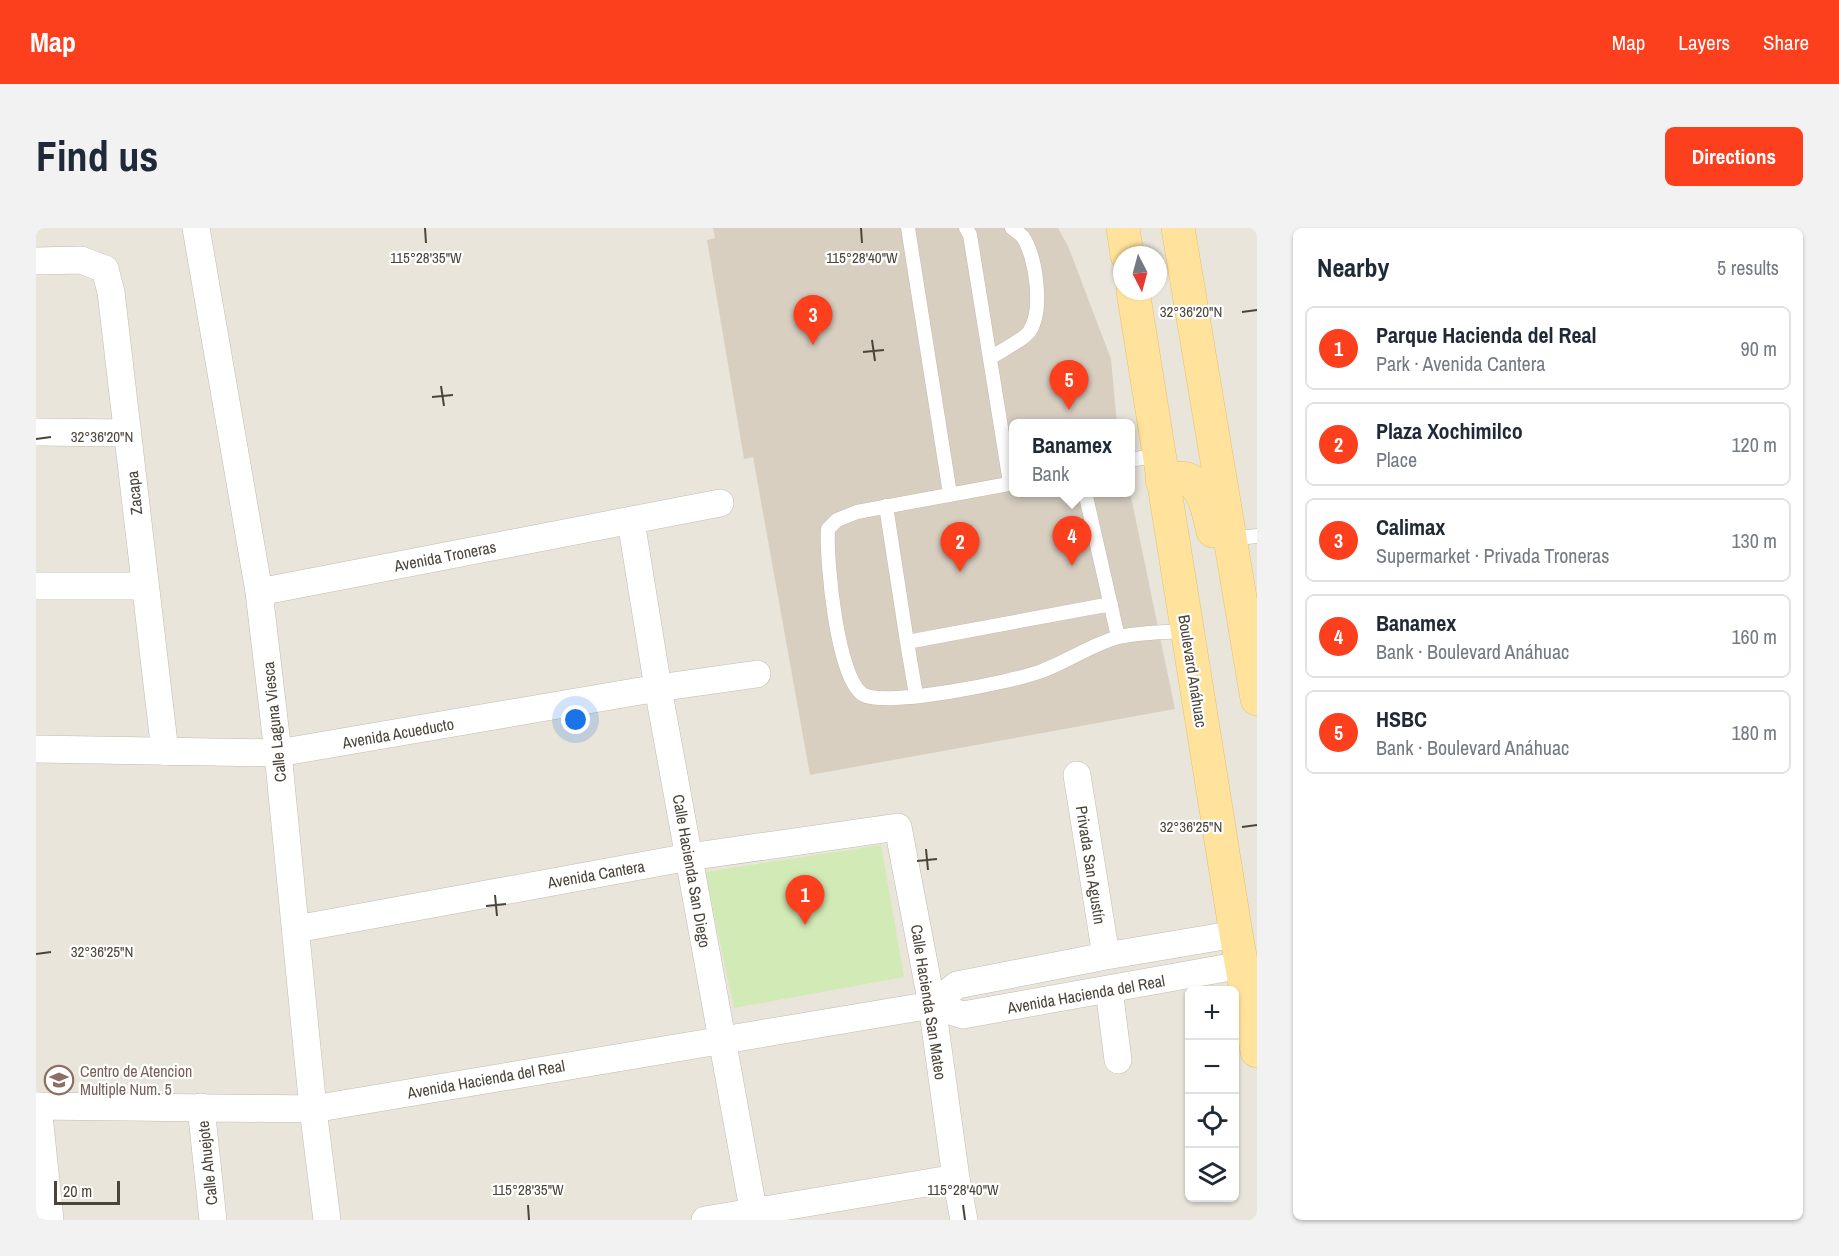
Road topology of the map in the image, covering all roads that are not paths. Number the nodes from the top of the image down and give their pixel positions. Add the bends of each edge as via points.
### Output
1 (196, 228) edge
2 (908, 228) edge
3 (966, 228) edge
4 (1012, 228) edge
5 (1180, 231) edge
6 (36, 261) edge
7 (1134, 300) edge
8 (990, 358) junction
9 (36, 432) edge
10 (128, 433) junction
11 (1150, 465) edge
12 (1009, 466) edge
13 (1009, 484) edge
14 (951, 494) junction
15 (1086, 497) edge
16 (720, 503) dead end
17 (886, 506) junction
18 (631, 521) junction
19 (1244, 538) edge
20 (36, 586) edge
21 (144, 586) junction
22 (259, 592) junction
23 (1111, 604) junction
24 (1250, 618) edge
25 (1187, 631) junction
26 (1118, 637) junction
27 (907, 642) junction
28 (757, 674) dead end
29 (658, 688) junction
30 (916, 695) junction
31 (1257, 699) edge
32 (1257, 717) edge
33 (36, 749) edge
34 (165, 752) junction
35 (278, 753) junction
36 (1077, 775) dead end
37 (898, 827) joint
38 (689, 857) junction
39 (296, 929) junction
40 (1245, 944) edge
41 (1106, 956) junction
42 (1109, 990) junction
43 (932, 1005) junction
44 (723, 1039) junction
45 (1257, 1051) edge
46 (1118, 1060) dead end
47 (37, 1106) edge
48 (201, 1107) junction
49 (313, 1109) junction
50 (956, 1178) junction
51 (754, 1216) edge
52 (50, 1220) edge
53 (213, 1220) edge
54 (327, 1220) edge
55 (705, 1220) edge
56 (964, 1220) edge

1 - 22 street, Calle Laguna Viesca
2 - 14 lane
3 - 8 lane
4 - 8 lane via 1022,236 1030,252 1037,291 1036,316 1028,333
5 - 19 main road
6 - 10 street, Zacapa via 81,260 105,269
7 - 11 main road, Boulevard Anáhuac
8 - 12 lane
9 - 10 street
10 - 21 street, Zacapa
11 - 25 main road, Boulevard Anáhuac
11 - 32 main road via 1194,484 1206,502
13 - 14 lane
14 - 17 lane
15 - 23 lane
16 - 18 street, Avenida Troneras
17 - 27 lane
17 - 30 lane via 857,512 837,520 828,529 830,582 841,650 855,689 865,696
18 - 22 street, Avenida Troneras
18 - 29 street, Calle Hacienda San Diego
19 - 24 main road
20 - 21 street
21 - 34 street, Zacapa
22 - 35 street, Calle Laguna Viesca
23 - 26 lane
23 - 27 lane
24 - 31 main road
25 - 26 lane
25 - 40 main road, Boulevard Anáhuac
26 - 30 lane via 1038,673
27 - 30 lane
28 - 29 street, Avenida Acueducto
29 - 35 street, Avenida Acueducto
29 - 38 street, Calle Hacienda San Diego
33 - 34 street, Avenida Acueducto
34 - 35 street, Avenida Acueducto
35 - 39 street, Calle Laguna Viesca
36 - 41 street, Privada San Agustín
37 - 38 street, Avenida Cantera
37 - 43 street, Calle Hacienda San Mateo
38 - 39 street, Avenida Cantera
38 - 44 street, Calle Hacienda San Diego
39 - 49 street, Calle Laguna Viesca
40 - 41 street, Avenida Hacienda del Real
40 - 42 street, Avenida Hacienda del Real
40 - 45 main road, Boulevard Anáhuac
41 - 43 street, Avenida Hacienda del Real via 957,985
42 - 43 street, Avenida Hacienda del Real via 963,1015
42 - 46 street
43 - 44 street, Avenida Hacienda del Real
43 - 50 street, Calle Hacienda San Mateo
44 - 49 street, Avenida Hacienda del Real
44 - 51 street, Calle Hacienda San Diego
47 - 48 street, Avenida Hacienda del Real
47 - 52 street
48 - 49 street, Avenida Hacienda del Real
48 - 53 street, Calle Ahuejote
49 - 54 street, Calle Laguna Viesca
50 - 51 street
50 - 56 street, Calle Hacienda San Mateo
51 - 55 street

